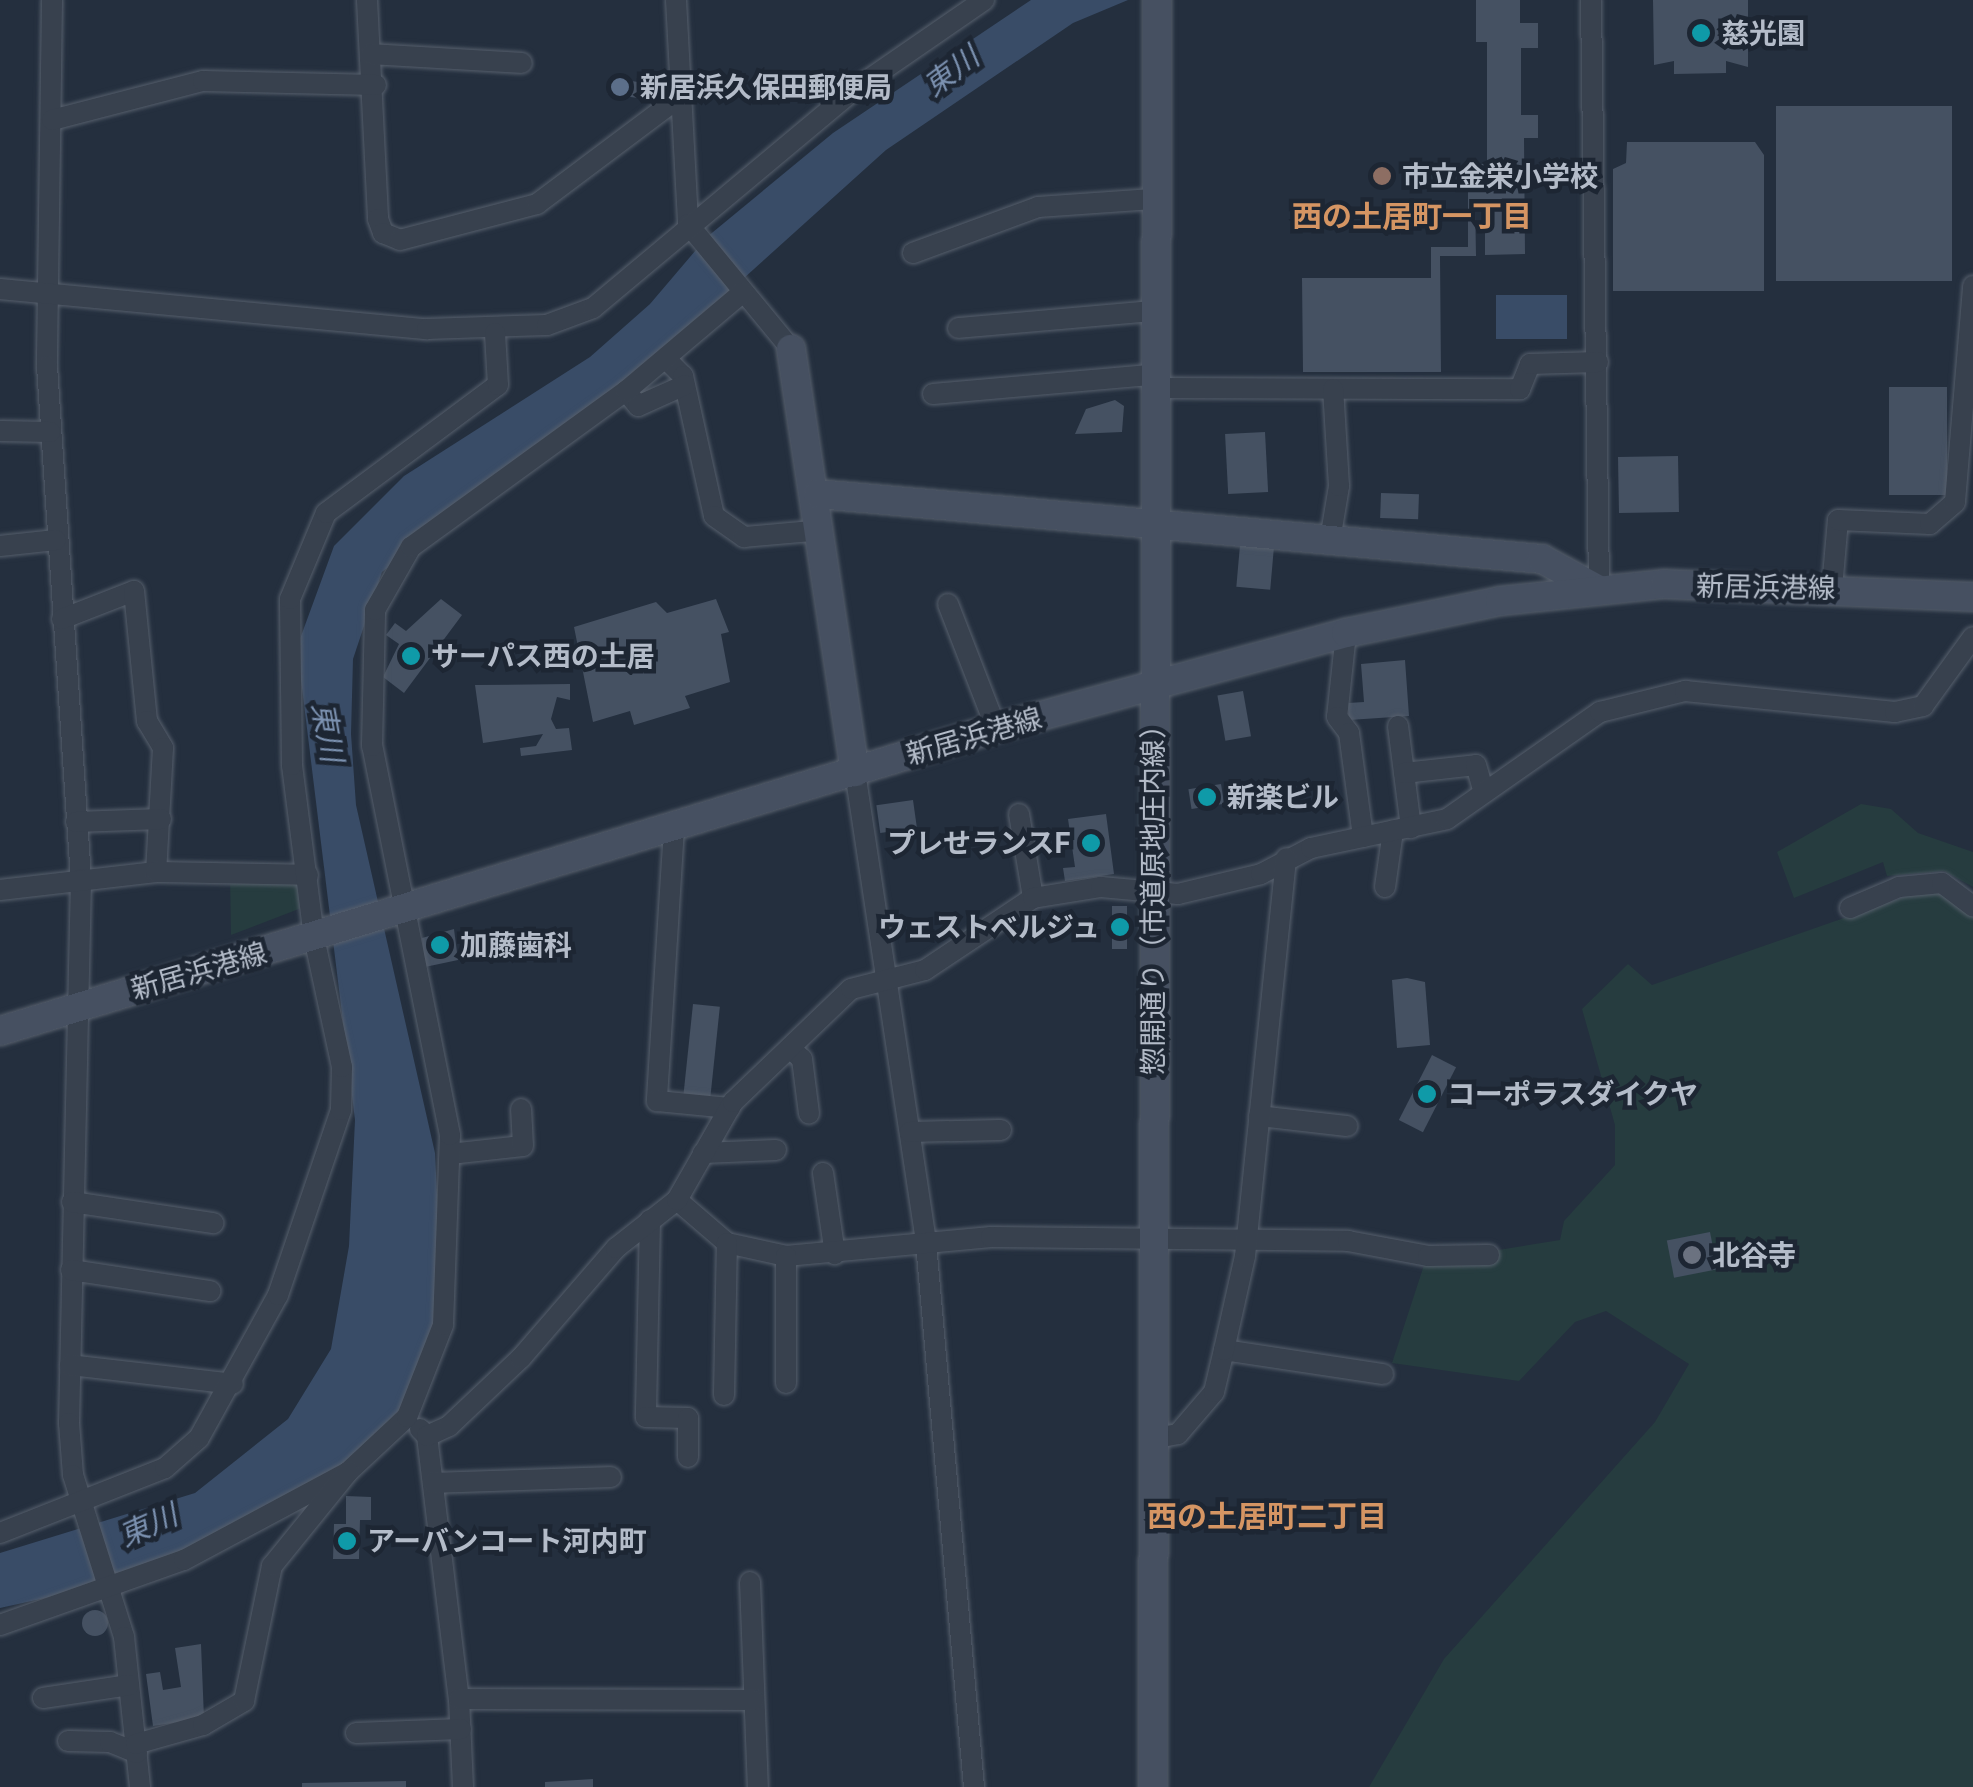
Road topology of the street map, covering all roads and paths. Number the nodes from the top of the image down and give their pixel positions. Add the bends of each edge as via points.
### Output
1 (52, 0) edge
2 (367, 0) edge
3 (676, 0) edge
4 (984, 0) edge
5 (1156, 0) edge
6 (1591, 0) edge
7 (371, 54) junction
8 (522, 64) dead end
9 (376, 85) junction
10 (677, 100) junction
11 (52, 120) junction
12 (1153, 199) junction
13 (692, 229) junction
14 (913, 253) dead end
15 (1973, 286) edge
16 (0, 289) edge
17 (741, 291) junction
18 (50, 296) junction
19 (1151, 311) junction
20 (958, 328) dead end
21 (495, 333) junction
22 (791, 349) joint
23 (666, 358) junction
24 (1598, 362) junction
25 (1152, 382) junction
26 (685, 385) junction
27 (1333, 388) junction
28 (626, 391) junction
29 (934, 394) dead end
30 (0, 431) edge
31 (50, 432) junction
32 (818, 494) junction
33 (1158, 527) junction
34 (822, 530) junction
35 (56, 540) junction
36 (1330, 540) junction
37 (0, 546) edge
38 (1832, 588) junction
39 (1599, 590) junction
40 (1973, 597) edge
41 (948, 604) dead end
42 (62, 620) junction
43 (1346, 633) junction
44 (1973, 637) edge
45 (1155, 686) junction
46 (1398, 726) dead end
47 (996, 728) junction
48 (855, 772) junction
49 (1404, 774) junction
50 (1483, 789) junction
51 (1019, 814) dead end
52 (161, 819) junction
53 (76, 822) junction
54 (674, 828) junction
55 (1402, 830) junction
56 (1363, 837) junction
57 (1286, 858) junction
58 (156, 872) junction
59 (308, 875) junction
60 (80, 879) junction
61 (1386, 887) dead end
62 (0, 890) edge
63 (1033, 898) junction
64 (1153, 898) junction
65 (1973, 906) edge
66 (1850, 908) dead end
67 (402, 911) junction
68 (315, 937) junction
69 (888, 978) junction
70 (76, 1007) junction
71 (0, 1030) edge
72 (790, 1048) junction
73 (730, 1108) junction
74 (520, 1109) dead end
75 (809, 1114) dead end
76 (1260, 1116) junction
77 (1347, 1126) dead end
78 (1001, 1130) dead end
79 (910, 1132) junction
80 (776, 1150) dead end
81 (704, 1153) junction
82 (450, 1154) junction
83 (823, 1174) dead end
84 (677, 1200) junction
85 (72, 1202) junction
86 (650, 1220) junction
87 (214, 1223) dead end
88 (1153, 1237) junction
89 (1244, 1238) junction
90 (727, 1243) junction
91 (926, 1243) junction
92 (835, 1254) junction
93 (1489, 1255) dead end
94 (786, 1256) junction
95 (71, 1270) junction
96 (210, 1291) dead end
97 (1224, 1350) junction
98 (70, 1365) junction
99 (1382, 1374) dead end
100 (786, 1383) dead end
101 (233, 1384) junction
102 (724, 1395) dead end
103 (407, 1417) junction
104 (427, 1436) junction
105 (1156, 1438) junction
106 (688, 1457) dead end
107 (348, 1472) junction
108 (612, 1478) dead end
109 (434, 1483) junction
110 (81, 1504) junction
111 (0, 1533) edge
112 (750, 1582) dead end
113 (106, 1589) junction
114 (0, 1625) edge
115 (129, 1686) junction
116 (43, 1698) dead end
117 (459, 1699) junction
118 (754, 1700) junction
119 (460, 1729) junction
120 (356, 1733) dead end
121 (68, 1741) dead end
122 (136, 1748) junction
123 (140, 1787) edge
124 (463, 1787) edge
125 (758, 1787) edge
126 (974, 1787) edge
127 (1154, 1787) edge

1 - 11 street
2 - 7 street
3 - 10 street
4 - 13 street via 855,90
5 - 12 street, 惣開通り（市道原地庄内線）
6 - 24 street
7 - 8 street
7 - 9 street
9 - 10 street via 378,219 400,240 536,204
9 - 11 street via 202,80
10 - 13 street
11 - 18 street
12 - 14 street via 1038,207
12 - 19 street, 惣開通り（市道原地庄内線）
13 - 17 street
13 - 21 street via 593,308
15 - 38 street via 1955,502 1930,524 1838,520
16 - 18 street
17 - 22 street
17 - 23 street
18 - 21 street
18 - 31 street
19 - 20 street
19 - 25 street, 惣開通り（市道原地庄内線）
21 - 59 street via 498,385 326,513 298,566 285,670
22 - 32 street
23 - 26 street
23 - 28 street
24 - 27 street via 1530,364 1520,389
24 - 39 street
25 - 27 street
25 - 29 street
25 - 33 street, 惣開通り（市道原地庄内線）
26 - 28 street via 638,406
26 - 34 street via 714,516 744,536
27 - 36 street via 1339,486
28 - 67 street via 411,547 375,610 372,746
30 - 31 street
31 - 35 street
32 - 33 street
32 - 34 street
33 - 36 street
33 - 45 street, 惣開通り（市道原地庄内線）
34 - 48 street
35 - 37 street
35 - 42 street
36 - 39 street via 1542,559
38 - 39 street, 新居浜港線
38 - 40 street, 新居浜港線
39 - 43 street, 新居浜港線
41 - 47 street
42 - 52 street via 134,592 146,721 163,748
42 - 53 street
43 - 45 street, 新居浜港線
43 - 56 street via 1338,718 1348,733
44 - 50 street via 1923,706 1895,712 1685,691 1600,712
45 - 47 street, 新居浜港線
45 - 64 street, 惣開通り（市道原地庄内線）
46 - 49 street
47 - 48 street, 新居浜港線
48 - 54 street, 新居浜港線
48 - 69 street
49 - 50 street via 1476,764
49 - 55 street
50 - 55 street via 1447,819
51 - 63 street
52 - 53 street
52 - 58 street
53 - 60 street
54 - 67 street, 新居浜港線
54 - 73 street via 657,1101
55 - 56 street
55 - 61 street
56 - 57 street
57 - 64 street via 1261,874
57 - 76 street
58 - 59 street
58 - 60 street
59 - 68 street
60 - 62 street
60 - 70 street
63 - 64 street via 1101,887
63 - 69 street via 925,970
64 - 88 street, 惣開通り（市道原地庄内線）
65 - 66 street via 1942,883 1900,887
67 - 68 street, 新居浜港線
67 - 82 street
68 - 70 street, 新居浜港線
68 - 101 street via 342,1067 341,1110 278,1295
69 - 72 street via 851,989
69 - 79 street
70 - 71 street, 新居浜港線
70 - 85 street
72 - 73 street
72 - 75 street via 802,1060
73 - 81 street
74 - 82 street via 523,1146
76 - 77 street
76 - 89 street
78 - 79 street
79 - 91 street
80 - 81 street
81 - 84 street
82 - 103 street via 443,1325
83 - 92 street
84 - 86 street
84 - 90 street
85 - 87 street
85 - 95 street
86 - 104 street via 616,1248 521,1358 449,1426
86 - 106 street via 646,1417 688,1418
88 - 89 street
88 - 91 street
88 - 105 street, 惣開通り（市道原地庄内線）
89 - 93 street
89 - 97 street
90 - 94 street
90 - 102 street
91 - 92 street
91 - 126 street
92 - 94 street
94 - 100 street
95 - 96 street
95 - 98 street
97 - 99 street
97 - 105 street via 1214,1392 1178,1434
98 - 101 street
98 - 110 street
101 - 110 street via 198,1438 165,1468
103 - 104 street
103 - 107 street
104 - 109 street
105 - 127 street, 惣開通り（市道原地庄内線）
107 - 113 street
107 - 122 street via 272,1566 244,1702 203,1725
108 - 109 street
109 - 117 street
110 - 111 street
110 - 113 street
112 - 118 street
113 - 114 street
113 - 115 street
115 - 116 street
115 - 122 street
117 - 118 street
117 - 119 street
118 - 125 street
119 - 120 street
119 - 124 street
121 - 122 street
122 - 123 street

